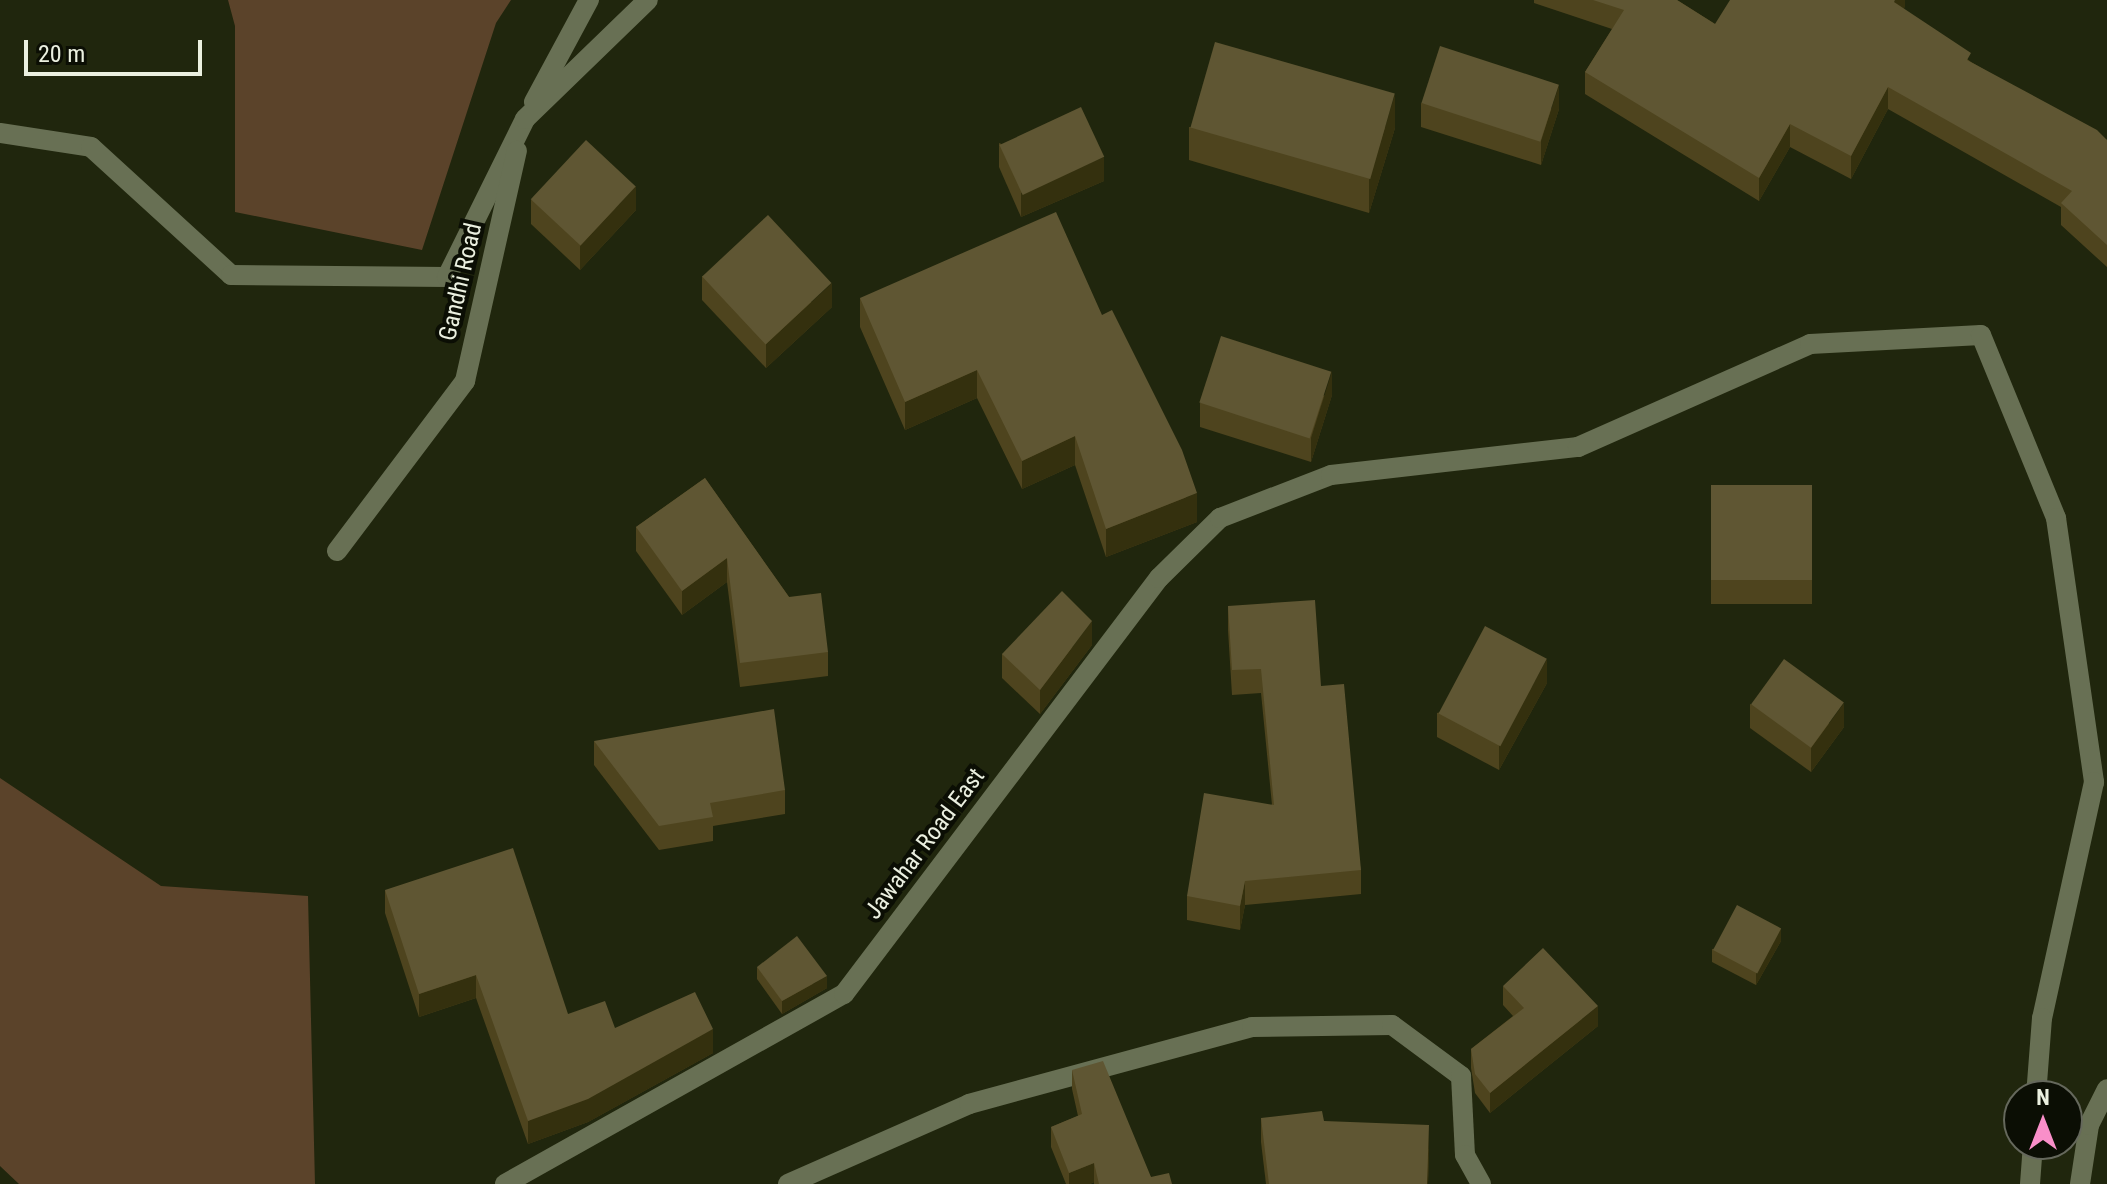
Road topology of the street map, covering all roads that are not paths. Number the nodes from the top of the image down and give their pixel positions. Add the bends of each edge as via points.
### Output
1 (589, 0) edge
2 (648, 0) edge
3 (525, 119) junction
4 (0, 133) edge
5 (337, 551) dead end
6 (2037, 1080) edge
7 (2107, 1089) edge
8 (2032, 1160) edge
9 (505, 1184) edge
10 (788, 1184) edge
11 (1481, 1184) edge
12 (2030, 1184) edge
13 (2080, 1184) edge

1 - 3 street, Gandhi Road
2 - 3 street
3 - 4 street via 447,277 231,275 91,147
3 - 5 street, Gandhi Road via 465,381
6 - 9 street, Jawahar Road East via 2042,1018 2094,782 2056,518 1981,335 1810,344 1578,447 1331,475 1220,518 1159,578 844,994
7 - 13 street via 2089,1125
8 - 12 street
10 - 11 street via 969,1104 1252,1027 1392,1025 1461,1076 1465,1155

